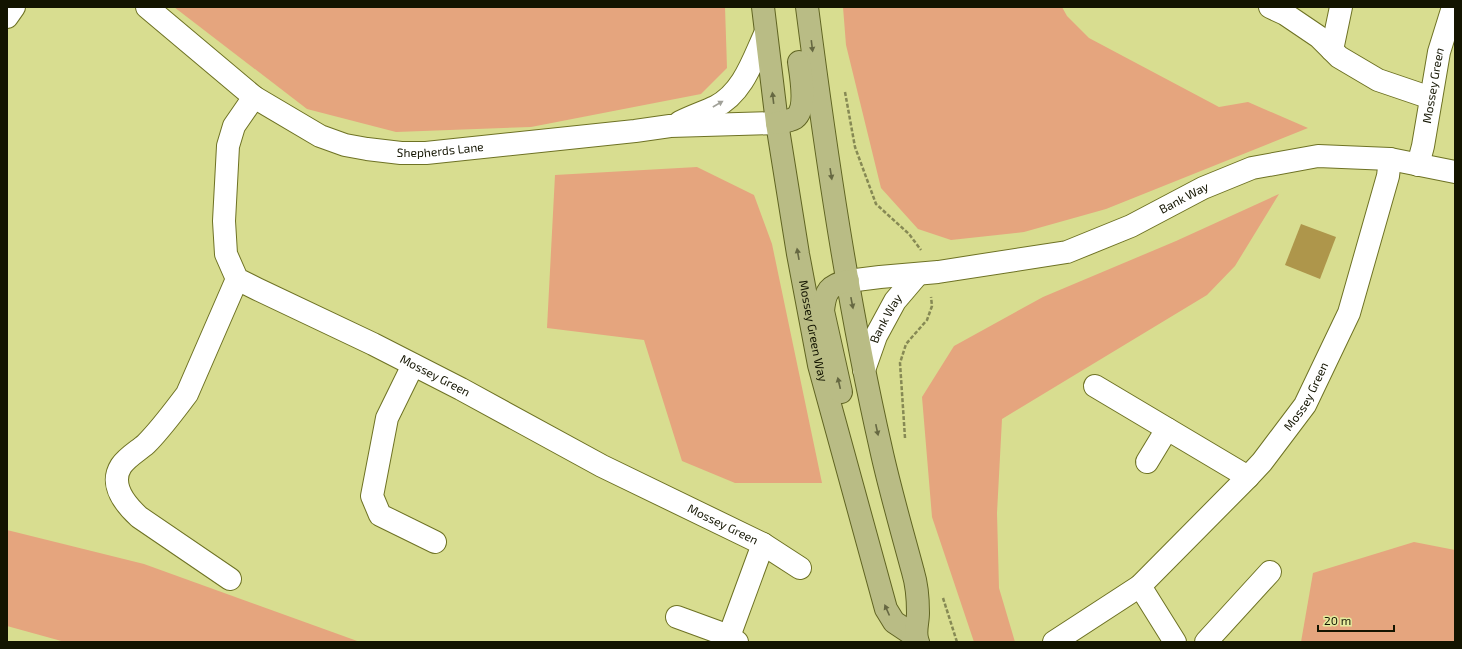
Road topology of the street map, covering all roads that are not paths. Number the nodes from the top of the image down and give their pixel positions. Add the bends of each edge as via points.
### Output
1 (14, 7) edge
2 (147, 7) edge
3 (763, 7) edge
4 (793, 7) edge
5 (807, 7) edge
6 (1270, 7) edge
7 (1341, 7) edge
8 (1453, 7) edge
9 (7, 17) edge
10 (765, 34) junction
11 (1332, 50) junction
12 (254, 97) junction
13 (1431, 98) junction
14 (777, 123) junction
15 (670, 126) junction
16 (1390, 159) junction
17 (1418, 165) junction
18 (1455, 172) edge
19 (918, 274) junction
20 (237, 278) junction
21 (848, 282) junction
22 (413, 365) junction
23 (864, 370) junction
24 (1095, 386) dead end
25 (1167, 428) junction
26 (1147, 462) dead end
27 (1248, 477) junction
28 (435, 542) dead end
29 (763, 544) junction
30 (800, 568) dead end
31 (1270, 572) dead end
32 (230, 579) dead end
33 (879, 585) junction
34 (1140, 586) junction
35 (677, 617) dead end
36 (917, 639) edge
37 (731, 640) edge
38 (1054, 642) edge
39 (1174, 642) edge
40 (1206, 642) edge

1 - 9 street
2 - 12 street, Shepherds Lane
3 - 10 main road, Mossey Green Way
4 - 14 main road via 802,101 794,119
5 -> 21 main road, Mossey Green Way via 818,96
6 - 11 street via 1286,14 1319,37
7 - 11 street
8 - 13 street, Mossey Green via 1439,52
14 -> 10 main road, Mossey Green Way
15 -> 10 street via 716,106 733,94 753,62
11 - 13 street via 1339,57 1378,80
12 - 15 street, Shepherds Lane via 320,136 367,149 401,153 426,153
12 - 20 street via 234,126 228,146 224,221 226,254
13 - 17 street, Mossey Green
14 - 15 street, Shepherds Lane
33 -> 14 main road, Mossey Green Way via 819,365
16 - 17 street, Bank Way
16 - 19 street, Bank Way via 1318,156 1252,168 1203,188 1131,226 1067,252
16 - 27 street, Mossey Green via 1388,176 1349,313 1305,405
17 - 18 street, Bank Way
19 - 21 street, Bank Way
19 - 23 street, Bank Way via 895,301 876,336
20 - 22 street, Mossey Green
20 - 32 street via 186,394 146,443 121,467 118,477 119,490 127,505 139,517
21 -> 23 main road, Mossey Green Way
33 -> 21 main road via 879,554 823,311 825,299 834,284
22 - 28 street via 387,418 372,496 380,515
22 - 29 street, Mossey Green via 602,466
23 -> 36 main road, Mossey Green Way via 916,587
24 - 25 street
25 - 26 street
25 - 27 street
27 - 34 street, Mossey Green
29 - 30 street, Mossey Green
29 - 37 street
31 - 40 street
36 -> 33 main road, Mossey Green Way via 894,622 889,615
34 - 38 street, Mossey Green
34 - 39 street
35 - 37 street

